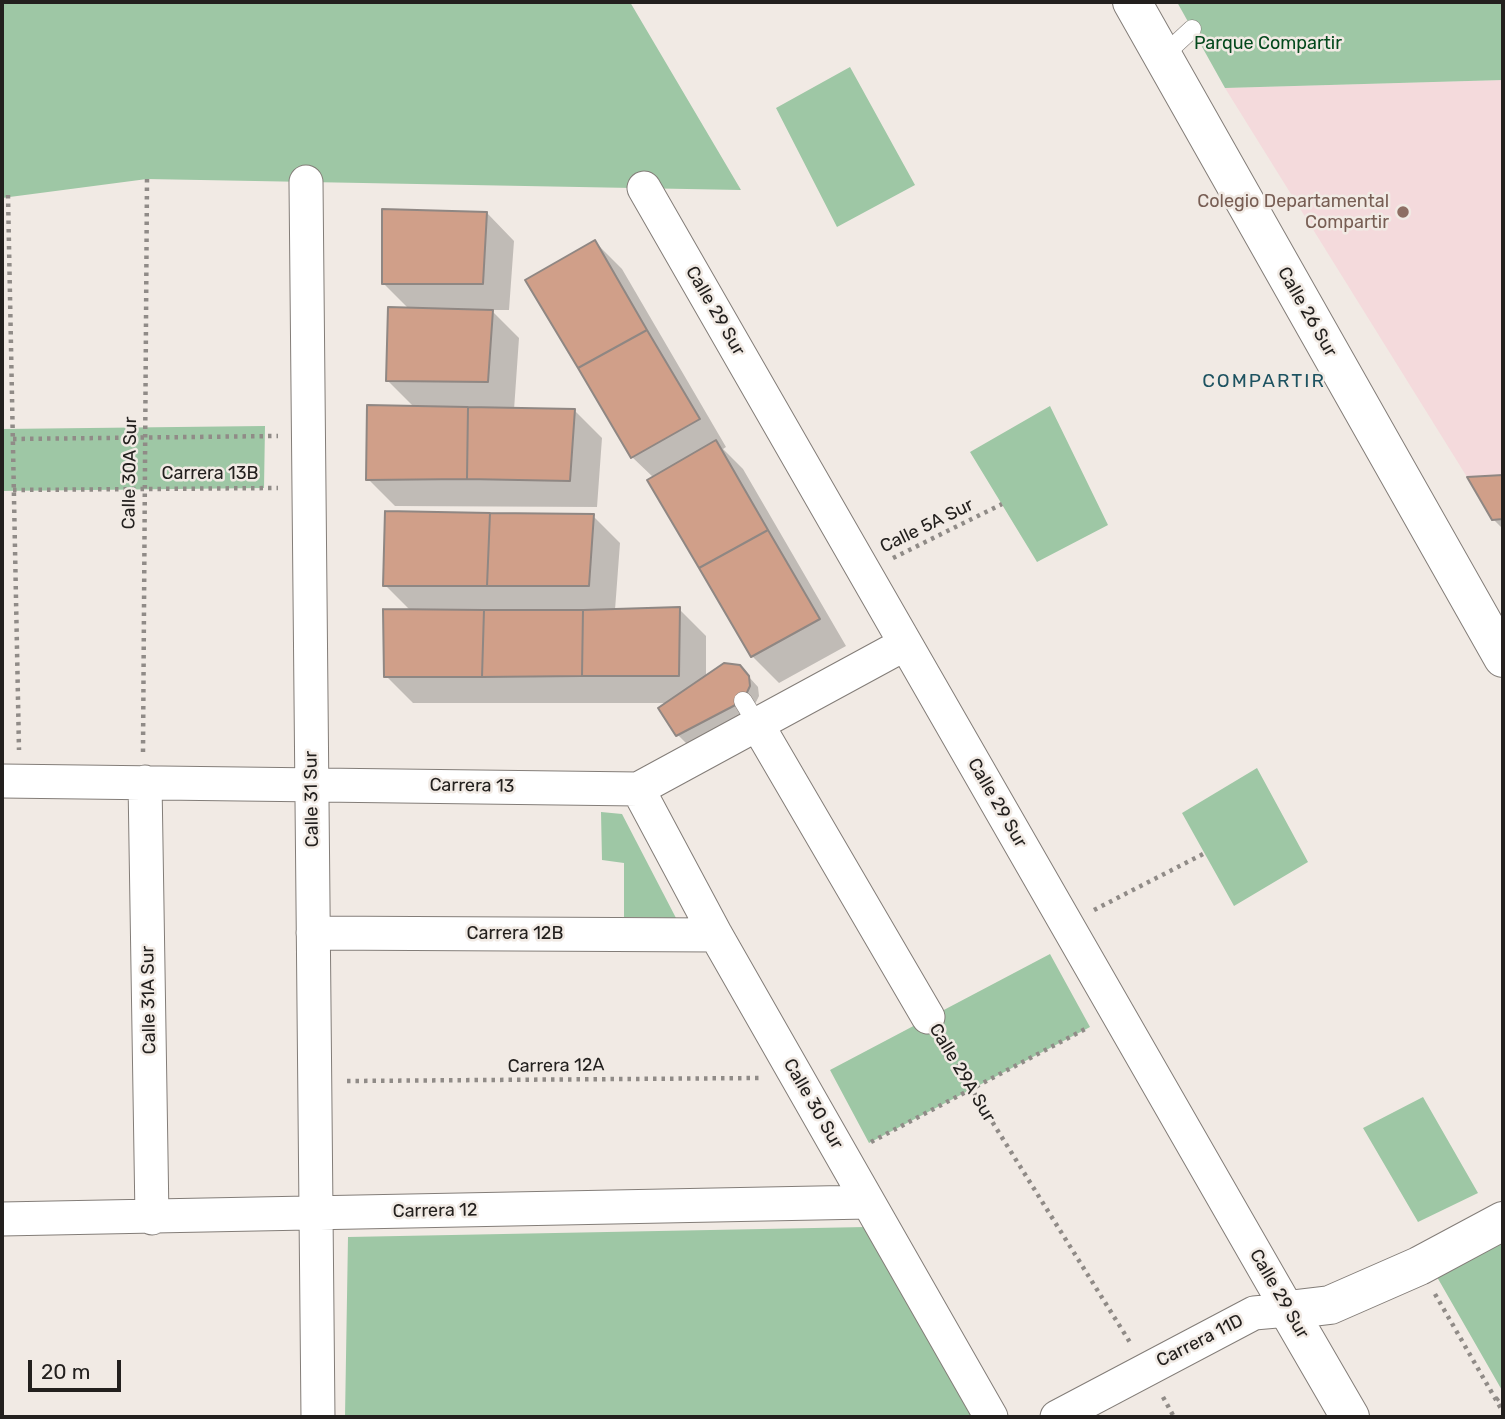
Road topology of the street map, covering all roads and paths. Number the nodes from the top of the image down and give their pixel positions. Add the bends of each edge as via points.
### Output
1 (1132, 2) edge
2 (1192, 29) dead end
3 (1163, 57) junction
4 (147, 179) dead end
5 (306, 182) dead end
6 (644, 188) dead end
7 (2, 200) edge
8 (282, 436) dead end
9 (145, 437) junction
10 (13, 439) junction
11 (144, 488) junction
12 (281, 488) dead end
13 (13, 490) junction
14 (1002, 504) dead end
15 (865, 572) junction
16 (905, 644) junction
17 (1503, 658) edge
18 (750, 713) junction
19 (19, 753) dead end
20 (144, 767) junction
21 (2, 781) edge
22 (312, 783) junction
23 (638, 789) junction
24 (1205, 853) dead end
25 (1067, 924) junction
26 (313, 933) junction
27 (716, 935) junction
28 (1117, 1011) junction
29 (928, 1017) joint
30 (797, 1077) junction
31 (315, 1082) junction
32 (970, 1090) junction
33 (843, 1158) junction
34 (868, 1202) junction
35 (315, 1214) junction
36 (152, 1218) junction
37 (2, 1219) edge
38 (1503, 1221) edge
39 (1419, 1266) junction
40 (1288, 1310) junction
41 (1147, 1369) junction
42 (1503, 1395) edge
43 (1496, 1399) junction
44 (1503, 1412) edge
45 (318, 1417) edge
46 (990, 1417) edge
47 (1057, 1417) edge
48 (1174, 1417) edge
49 (1350, 1417) edge

1 - 3 street, Calle 26 Sur
2 - 3 lane
3 - 17 street, Calle 26 Sur
4 - 9 path, Calle 30A Sur
5 - 22 street, Calle 31 Sur
6 - 15 street, Calle 29 Sur
7 - 10 path via 8,195
8 - 9 path
9 - 10 path
9 - 11 path, Calle 30A Sur
10 - 13 path
11 - 12 path, Carrera 13B
11 - 13 path, Carrera 13B
11 - 20 path, Calle 30A Sur
13 - 19 path
14 - 15 path, Calle 5A Sur
15 - 16 street, Calle 29 Sur
16 - 18 street, Carrera 13
16 - 25 street, Calle 29 Sur
18 - 23 street, Carrera 13
18 - 29 street, Calle 29A Sur
20 - 21 street, Carrera 13
20 - 22 street, Carrera 13
20 - 36 street, Calle 31A Sur
22 - 23 street, Carrera 13
22 - 26 street, Calle 31 Sur
23 - 27 street, Calle 30 Sur
24 - 25 path
25 - 28 street, Calle 29 Sur
26 - 27 street, Carrera 12B
26 - 31 street, Calle 31 Sur
27 - 30 street, Calle 30 Sur
28 - 32 path
28 - 40 street, Calle 29 Sur
29 - 32 path, Calle 29A Sur
30 - 31 path, Carrera 12A
30 - 33 street, Calle 30 Sur
31 - 35 street, Calle 31 Sur
32 - 33 path
32 - 41 path, Calle 29A Sur
33 - 34 street, Calle 30 Sur
34 - 35 street, Carrera 12
34 - 46 street, Calle 30 Sur
35 - 36 street, Carrera 12
35 - 45 street, Calle 31 Sur
36 - 37 street, Carrera 12
38 - 39 street, Carrera 11D
39 - 40 street, Carrera 11D via 1330,1306
39 - 43 path
40 - 41 street, Carrera 11D via 1254,1313
40 - 49 street, Calle 29 Sur
41 - 47 street, Carrera 11D
41 - 48 path, Calle 29A Sur
42 - 43 path
43 - 44 path

